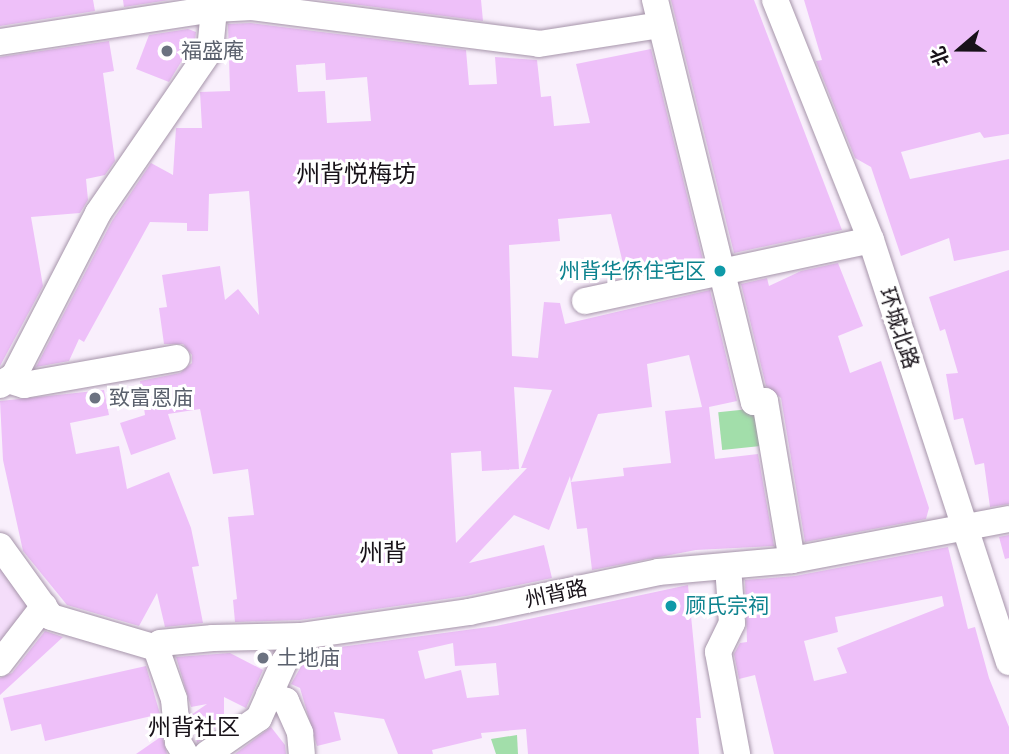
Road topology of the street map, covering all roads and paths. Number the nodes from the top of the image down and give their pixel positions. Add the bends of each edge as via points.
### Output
1 (775, 0) edge
2 (215, 4) edge
3 (658, 13) edge
4 (0, 41) edge
5 (871, 240) junction
6 (722, 272) junction
7 (585, 301) dead end
8 (177, 358) dead end
9 (4, 382) edge
10 (1009, 519) edge
11 (964, 526) junction
12 (0, 546) edge
13 (792, 560) junction
14 (728, 566) junction
15 (44, 606) junction
16 (301, 636) junction
17 (156, 648) junction
18 (1009, 662) edge
19 (0, 663) edge
20 (269, 695) junction
21 (185, 754) edge
22 (207, 754) edge
23 (302, 754) edge
24 (737, 754) edge

1 - 5 street, 环城北路
2 - 3 street via 540,44
2 - 4 street
2 - 9 street via 209,50 98,213
3 - 6 street
5 - 6 street
5 - 11 street, 环城北路
6 - 7 street
6 - 13 street via 754,402 765,401
8 - 9 street via 24,385
10 - 11 street, 州背路
11 - 13 street, 州背路
11 - 18 street, 环城北路
12 - 15 street
13 - 14 street, 州背路
14 - 16 street, 州背路 via 658,572 469,612
14 - 24 street via 732,623 718,652 725,699 733,713
15 - 17 street via 51,617
15 - 19 street
16 - 17 street, 州背路 via 214,638 160,643
16 - 20 street
17 - 21 street via 174,699 178,742
20 - 22 street via 260,718
20 - 23 street via 286,701 300,733

